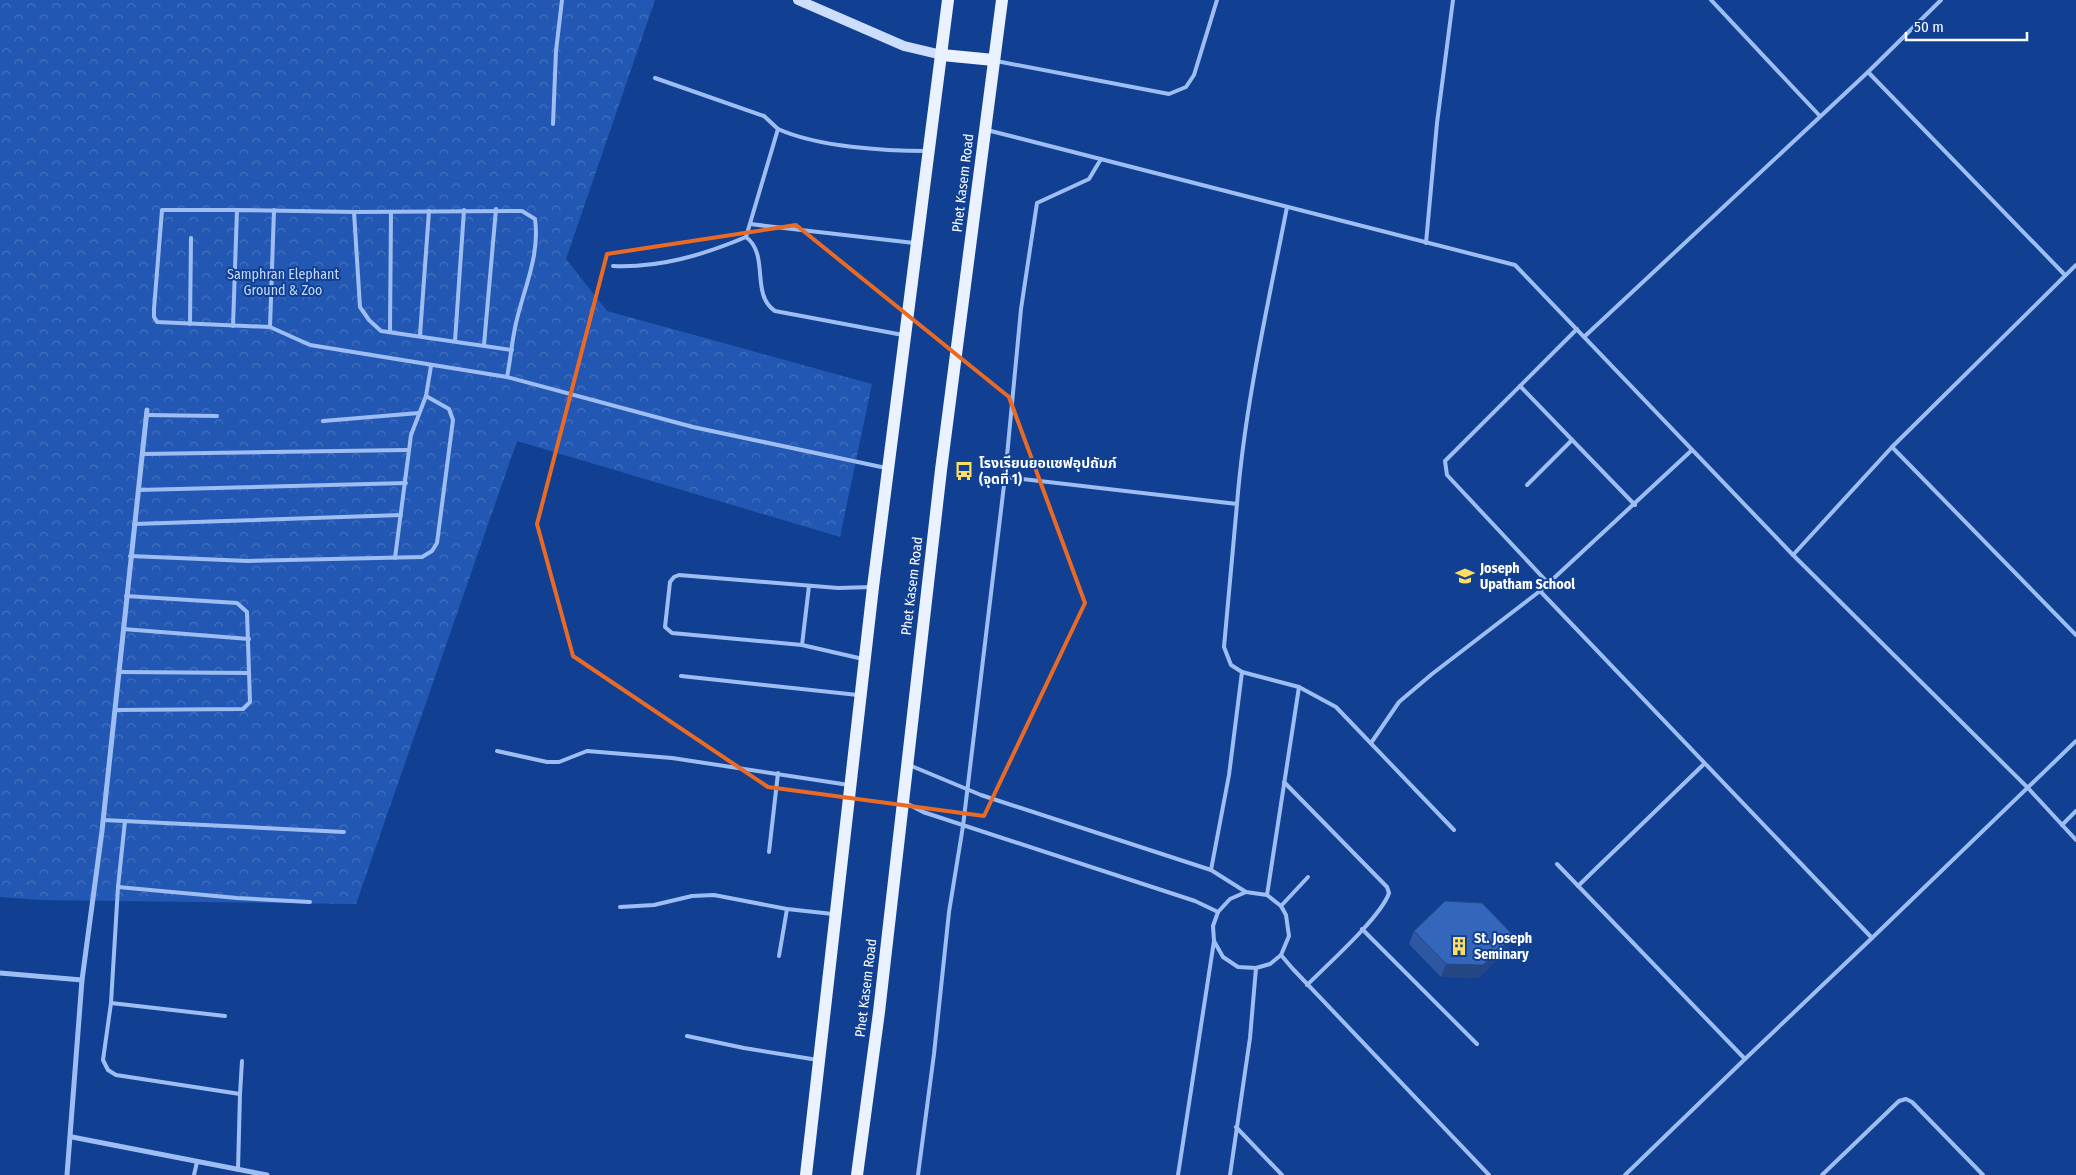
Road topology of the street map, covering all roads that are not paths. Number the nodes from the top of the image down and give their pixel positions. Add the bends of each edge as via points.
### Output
1 (562, 0) edge
2 (798, 0) edge
3 (948, 0) edge
4 (1002, 0) edge
5 (1218, 0) edge
6 (1453, 0) edge
7 (1711, 0) edge
8 (1941, 0) edge
9 (942, 55) junction
10 (994, 60) junction
11 (1868, 72) junction
12 (655, 78) dead end
13 (1819, 115) junction
14 (554, 124) dead end
15 (778, 129) junction
16 (985, 130) junction
17 (929, 151) junction
18 (1101, 159) junction
19 (1287, 207) junction
20 (237, 210) junction
21 (274, 210) junction
22 (464, 210) junction
23 (496, 210) junction
24 (429, 211) junction
25 (354, 212) junction
26 (391, 212) junction
27 (750, 224) junction
28 (746, 237) junction
29 (191, 238) dead end
30 (1426, 243) junction
31 (917, 244) junction
32 (2076, 265) edge
33 (613, 266) dead end
34 (2065, 275) junction
35 (190, 324) junction
36 (232, 326) junction
37 (270, 328) junction
38 (1577, 329) junction
39 (390, 331) junction
40 (420, 335) junction
41 (905, 336) junction
42 (1584, 337) junction
43 (454, 341) junction
44 (484, 345) junction
45 (512, 350) junction
46 (431, 366) junction
47 (507, 377) junction
48 (1520, 386) junction
49 (426, 396) junction
50 (146, 412) joint
51 (419, 413) junction
52 (217, 416) dead end
53 (323, 421) dead end
54 (1572, 440) junction
55 (1892, 447) junction
56 (408, 450) junction
57 (1692, 450) junction
58 (142, 454) junction
59 (889, 468) junction
60 (1005, 477) junction
61 (406, 483) junction
62 (1527, 485) dead end
63 (138, 490) junction
64 (1236, 504) junction
65 (1635, 505) junction
66 (401, 515) junction
67 (134, 524) junction
68 (1793, 555) junction
69 (130, 556) junction
70 (395, 558) junction
71 (1549, 584) junction
72 (809, 586) junction
73 (874, 587) junction
74 (1540, 591) junction
75 (126, 596) junction
76 (123, 630) junction
77 (2076, 635) edge
78 (249, 639) junction
79 (802, 645) junction
80 (865, 660) junction
81 (119, 672) junction
82 (1242, 672) junction
83 (249, 673) junction
84 (681, 676) dead end
85 (1299, 687) junction
86 (861, 695) junction
87 (115, 710) junction
88 (2076, 741) edge
89 (1371, 743) junction
90 (497, 751) dead end
91 (907, 764) junction
92 (1704, 764) junction
93 (778, 773) junction
94 (1284, 782) junction
95 (851, 786) junction
96 (967, 788) junction
97 (2028, 788) junction
98 (902, 801) junction
99 (2076, 811) edge
100 (103, 820) junction
101 (124, 821) junction
102 (2062, 825) junction
103 (963, 826) junction
104 (1454, 830) dead end
105 (344, 832) dead end
106 (2076, 840) edge
107 (769, 852) dead end
108 (1557, 864) dead end
109 (1211, 870) junction
110 (1308, 877) dead end
111 (1578, 886) junction
112 (118, 887) junction
113 (1246, 892) junction
114 (1267, 895) junction
115 (310, 902) dead end
116 (1281, 906) junction
117 (620, 907) dead end
118 (787, 909) junction
119 (1218, 912) junction
120 (836, 914) junction
121 (1362, 929) junction
122 (1872, 938) junction
123 (1214, 941) junction
124 (1281, 955) junction
125 (778, 956) dead end
126 (1256, 968) junction
127 (0, 973) edge
128 (82, 980) junction
129 (1308, 985) junction
130 (111, 1004) junction
131 (225, 1016) dead end
132 (687, 1036) dead end
133 (1477, 1044) dead end
134 (1745, 1059) junction
135 (820, 1060) junction
136 (242, 1061) dead end
137 (240, 1094) junction
138 (1236, 1127) junction
139 (72, 1137) junction
140 (197, 1162) junction
141 (238, 1170) junction
142 (67, 1175) edge
143 (194, 1175) edge
144 (267, 1175) edge
145 (806, 1175) edge
146 (857, 1175) edge
147 (918, 1175) edge
148 (1178, 1175) edge
149 (1230, 1175) edge
150 (1282, 1175) edge
151 (1488, 1175) edge
152 (1625, 1175) edge
153 (1822, 1175) edge
154 (1983, 1175) edge

1 - 14 lane via 555,58
2 - 9 street via 904,46
3 - 9 main road
4 - 10 main road, Phet Kasem Road
5 - 10 lane via 1194,75 1186,87 1169,94
6 - 30 lane
7 - 13 lane
8 - 11 lane
9 - 10 main road
9 - 17 main road
10 - 16 main road, Phet Kasem Road
11 - 13 lane
11 - 34 lane
12 - 15 lane via 764,116
13 - 42 lane
15 - 17 lane via 792,135 883,151
15 - 27 lane
16 - 18 lane
16 - 91 main road, Phet Kasem Road
17 - 31 main road
18 - 19 lane
18 - 60 lane via 1089,179 1037,203 1021,309
19 - 30 lane
19 - 64 lane via 1254,381
20 - 21 lane
20 - 35 lane via 162,210 154,317 158,322
20 - 36 lane
21 - 25 lane
21 - 37 lane
22 - 23 lane
22 - 24 lane
22 - 43 lane
23 - 44 lane
23 - 45 lane via 512,209 535,219 533,262 517,316
24 - 26 lane
24 - 40 lane
25 - 26 lane
25 - 39 lane via 360,307 381,331
26 - 39 lane
27 - 28 lane
27 - 31 lane
28 - 33 lane via 678,261
28 - 41 lane via 756,248 763,296 775,311
29 - 35 lane
30 - 38 lane via 1515,266
31 - 41 main road
32 - 34 lane
34 - 55 lane
35 - 36 lane
36 - 37 lane
37 - 46 lane via 310,345
38 - 42 lane
38 - 48 lane
39 - 40 lane
40 - 43 lane
41 - 59 main road
42 - 57 lane
43 - 44 lane
44 - 45 lane
45 - 47 lane
46 - 47 lane
46 - 49 lane
47 - 59 lane via 693,427
48 - 54 lane
48 - 71 lane via 1445,461 1444,467 1447,475
49 - 51 lane
49 - 70 lane via 449,409 453,420 437,543 422,557
50 - 52 lane
50 - 58 street
51 - 53 lane
51 - 56 lane
54 - 62 lane
54 - 65 lane
55 - 68 lane
55 - 77 lane
56 - 58 lane
56 - 61 lane
57 - 65 lane
57 - 68 lane
58 - 63 street
59 - 73 main road
60 - 64 lane
60 - 96 lane
61 - 63 lane
61 - 66 lane
63 - 67 street
64 - 82 lane via 1224,647 1231,665
65 - 71 lane
66 - 67 lane
66 - 70 lane
67 - 69 street
68 - 97 lane
69 - 70 lane via 248,561
69 - 75 street
71 - 74 lane
72 - 73 lane
72 - 79 lane
72 - 79 lane via 679,575 670,582 665,627 672,633
73 - 80 main road
74 - 89 lane via 1399,702
74 - 92 lane
75 - 76 street
75 - 78 lane via 237,603 247,612
76 - 78 lane
76 - 81 street
78 - 83 lane
79 - 80 lane
80 - 86 main road
81 - 83 lane
81 - 87 street
82 - 85 lane
82 - 109 lane via 1229,775
83 - 87 lane via 250,702 243,708
84 - 86 lane
85 - 89 lane via 1336,707
85 - 94 lane
86 - 95 main road
87 - 100 street
88 - 97 lane
89 - 104 lane
90 - 93 lane via 547,762 559,762 587,751 672,758
91 - 96 lane
91 - 98 main road, Phet Kasem Road
92 - 111 lane
92 - 122 lane
93 - 95 lane
93 - 107 lane
94 - 114 lane
94 - 121 lane via 1387,887 1387,900
95 - 120 main road
96 - 103 lane
96 - 109 lane
97 - 102 lane
97 - 122 lane
98 - 103 lane
98 - 146 main road, Phet Kasem Road
99 - 102 lane
100 - 101 lane
100 - 128 street
101 - 105 lane
101 - 112 lane
102 - 106 lane
103 - 119 lane via 1195,901
103 - 147 lane via 948,912
108 - 111 lane
109 - 113 lane
110 - 116 lane
111 - 134 lane
112 - 115 lane
112 - 130 lane
113 - 114 lane
113 - 119 lane via 1230,898
114 - 116 lane
116 - 124 lane via 1289,925 1289,936
117 - 118 lane via 714,895
118 - 120 lane
118 - 125 lane
119 - 123 lane via 1213,926
120 - 135 main road
121 - 129 lane
121 - 133 lane
122 - 134 lane
123 - 126 lane via 1223,957 1238,966
123 - 148 lane
124 - 126 lane via 1270,964
124 - 129 lane
126 - 138 lane via 1250,1038
127 - 128 street
128 - 139 street
129 - 151 lane
130 - 131 lane
130 - 137 lane via 103,1060 108,1070 116,1075
132 - 135 lane
134 - 152 lane
135 - 145 main road
136 - 137 lane
137 - 141 lane
138 - 149 lane
138 - 150 lane
139 - 140 street
139 - 142 street
140 - 141 street
140 - 143 lane
141 - 144 street
153 - 154 lane via 1898,1101 1906,1099

